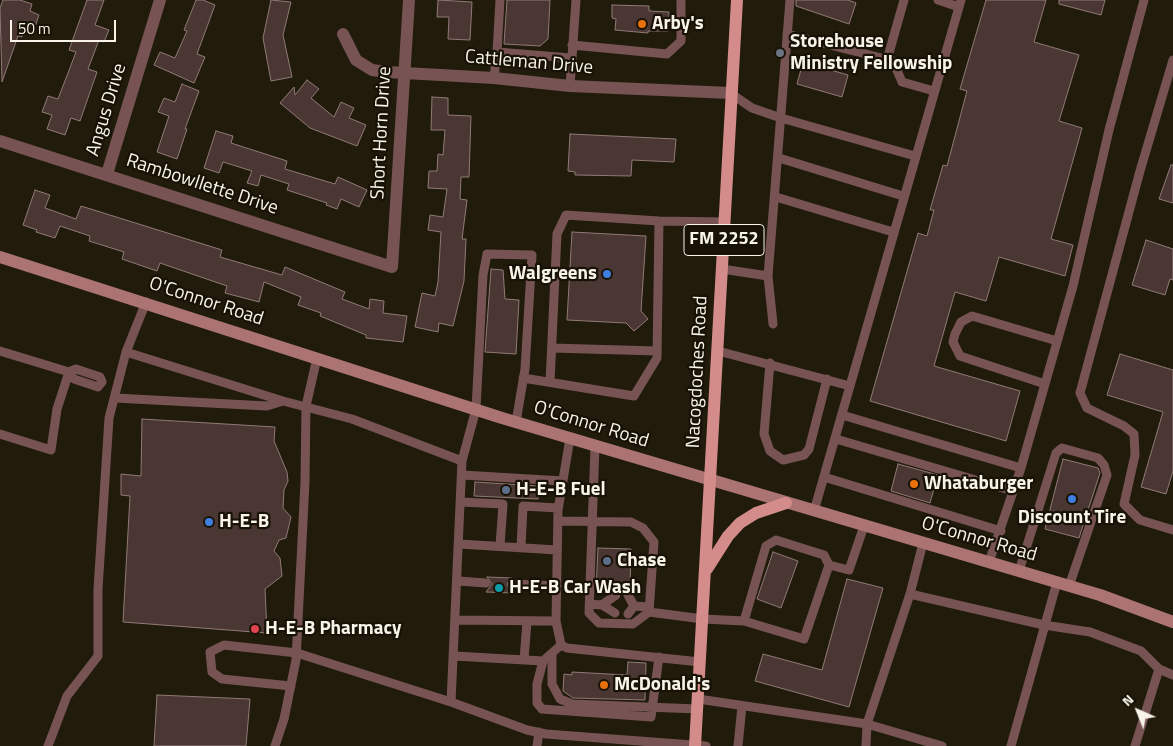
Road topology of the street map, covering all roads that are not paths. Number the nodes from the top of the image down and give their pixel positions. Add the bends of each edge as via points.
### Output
1 (160, 0) edge
2 (408, 0) edge
3 (500, 0) edge
4 (576, 0) edge
5 (681, 0) edge
6 (737, 0) edge
7 (790, 0) edge
8 (904, 0) edge
9 (938, 0) edge
10 (1144, 0) edge
11 (960, 3) edge
12 (343, 34) dead end
13 (787, 34) junction
14 (572, 45) junction
15 (497, 52) junction
16 (571, 58) junction
17 (887, 60) junction
18 (1173, 60) edge
19 (404, 73) junction
20 (494, 78) junction
21 (570, 86) junction
22 (934, 92) junction
23 (730, 94) junction
24 (780, 118) junction
25 (0, 141) edge
26 (915, 156) junction
27 (779, 158) junction
28 (107, 174) junction
29 (903, 196) junction
30 (776, 197) junction
31 (659, 221) junction
32 (725, 222) junction
33 (893, 232) junction
34 (0, 257) edge
35 (392, 267) joint
36 (722, 269) junction
37 (768, 276) junction
38 (146, 302) junction
39 (772, 324) dead end
40 (1057, 342) junction
41 (552, 348) junction
42 (0, 351) edge
43 (657, 351) junction
44 (718, 351) junction
45 (126, 352) junction
46 (317, 358) junction
47 (770, 364) junction
48 (68, 372) junction
49 (523, 378) junction
50 (828, 379) junction
51 (550, 382) junction
52 (118, 384) junction
53 (1045, 384) junction
54 (850, 386) junction
55 (115, 398) junction
56 (283, 401) junction
57 (306, 406) junction
58 (476, 409) junction
59 (842, 415) junction
60 (516, 422) junction
61 (0, 434) edge
62 (570, 438) junction
63 (836, 439) junction
64 (595, 446) junction
65 (462, 461) junction
66 (1021, 468) junction
67 (462, 475) junction
68 (824, 477) junction
69 (563, 481) junction
70 (711, 481) junction
71 (1013, 491) junction
72 (461, 502) junction
73 (786, 502) junction
74 (558, 508) junction
75 (814, 511) junction
76 (558, 521) junction
77 (593, 522) junction
78 (864, 526) junction
79 (1173, 530) edge
80 (1001, 531) junction
81 (923, 543) junction
82 (459, 544) junction
83 (500, 546) junction
84 (521, 548) junction
85 (557, 550) junction
86 (989, 562) junction
87 (829, 565) junction
88 (706, 571) junction
89 (1019, 571) junction
90 (458, 581) junction
91 (486, 583) dead end
92 (513, 584) dead end
93 (1063, 584) junction
94 (557, 586) junction
95 (910, 594) junction
96 (616, 595) dead end
97 (628, 595) dead end
98 (590, 604) junction
99 (602, 605) junction
100 (615, 609) dead end
101 (649, 610) junction
102 (703, 619) junction
103 (456, 620) junction
104 (527, 621) junction
105 (556, 621) junction
106 (744, 621) junction
107 (1173, 622) edge
108 (1044, 625) junction
109 (561, 645) junction
110 (297, 653) junction
111 (552, 653) junction
112 (454, 656) junction
113 (659, 657) junction
114 (524, 660) junction
115 (543, 661) junction
116 (700, 662) junction
117 (1160, 669) junction
118 (1173, 675) edge
119 (291, 686) junction
120 (451, 702) junction
121 (697, 704) junction
122 (742, 706) junction
123 (654, 708) junction
124 (868, 724) junction
125 (539, 732) junction
126 (635, 743) edge
127 (48, 746) edge
128 (275, 746) edge
129 (538, 746) edge
130 (699, 746) edge
131 (738, 746) edge
132 (866, 746) edge
133 (942, 746) edge
134 (1011, 746) edge
135 (1135, 746) edge

1 - 28 street, Angus Drive
2 - 19 street, Short Horn Drive
3 - 15 lane
4 - 14 lane
5 - 14 lane via 681,41 667,54
6 - 23 main road, Nacogdoches Road / FM 2252
7 - 13 lane
8 - 17 lane
9 - 11 lane
10 - 40 lane via 1109,130 1074,286
11 - 22 lane
12 - 19 street, Cattleman Drive via 356,60 372,70
13 - 17 lane
13 - 24 lane
14 - 16 lane
15 - 16 lane
15 - 20 lane
16 - 21 lane
17 - 22 lane via 892,62 902,82
18 - 79 lane via 1080,393 1087,408 1134,434 1136,455 1124,504 1140,520
19 - 20 street, Cattleman Drive
19 - 35 street, Short Horn Drive
20 - 21 street, Cattleman Drive
21 - 23 street, Cattleman Drive
22 - 26 lane
23 - 24 lane via 752,108
23 - 32 main road, Nacogdoches Road / FM 2252
24 - 26 lane
24 - 27 lane
25 - 28 street, Rambowllette Drive
26 - 29 lane
27 - 29 lane
27 - 30 lane
28 - 35 street, Rambowllette Drive
29 - 33 lane
30 - 33 lane
30 - 37 lane
31 - 32 lane
31 - 41 lane via 566,215 557,234
31 - 43 lane
32 - 36 main road, Nacogdoches Road / FM 2252
33 - 54 lane
34 - 38 main road, O'Connor Road
36 - 37 lane
36 - 44 main road, Nacogdoches Road / FM 2252
37 - 39 lane
38 - 45 lane
38 - 46 main road, O'Connor Road
40 - 53 lane
40 - 53 lane via 972,316 961,322 955,334 953,342 960,356
41 - 43 lane
41 - 51 lane
42 - 48 lane
43 - 51 lane via 657,358 634,396
44 - 47 lane
44 - 70 main road, Nacogdoches Road / FM 2252
45 - 52 lane
45 - 56 lane
46 - 57 lane
46 - 58 main road, O'Connor Road
47 - 50 lane
47 - 50 lane via 764,434 770,451 783,460 804,455 809,449
48 - 52 lane via 76,369 100,377 102,382
48 - 61 lane via 57,409 51,450
49 - 51 lane
49 - 58 lane via 532,255 487,254
49 - 60 lane
50 - 54 lane
52 - 55 lane
53 - 66 lane
54 - 59 lane
55 - 56 lane via 267,406
55 - 127 lane via 109,418 98,589 98,656 67,696
56 - 57 lane
57 - 65 lane via 352,419
57 - 110 lane
58 - 60 main road, O'Connor Road
58 - 65 lane
59 - 63 lane
59 - 66 lane
60 - 62 main road, O'Connor Road
62 - 64 main road, O'Connor Road
62 - 69 lane
63 - 68 lane
63 - 71 lane
64 - 70 main road, O'Connor Road
64 - 77 lane
65 - 67 lane
66 - 71 lane
67 - 69 lane
67 - 72 lane
68 - 75 lane
68 - 80 lane
69 - 74 lane
70 - 73 main road, O'Connor Road
70 - 88 main road, Nacogdoches Road / FM 2252
71 - 80 lane
72 - 82 lane
72 - 83 lane via 476,499 503,501
73 - 75 main road, O'Connor Road
73 - 88 main road via 740,523
74 - 76 lane
74 - 84 lane via 523,502
75 - 78 main road, O'Connor Road
76 - 77 lane
76 - 85 lane
77 - 98 lane
77 - 101 lane via 631,522 643,528 654,542
78 - 81 main road, O'Connor Road
78 - 87 lane via 849,570
80 - 86 lane
81 - 86 main road, O'Connor Road
81 - 95 lane
82 - 83 lane
82 - 90 lane
83 - 84 lane
84 - 85 lane
85 - 94 lane
86 - 89 main road, O'Connor Road
87 - 106 lane via 804,639
87 - 106 lane via 824,555 776,540 766,546
88 - 102 main road, Nacogdoches Road / FM 2252
89 - 93 main road, O'Connor Road
89 - 93 lane via 1056,453 1062,448 1098,458 1107,475
90 - 91 lane
90 - 103 lane
92 - 94 lane
93 - 107 main road, O'Connor Road via 1117,600
93 - 108 lane
94 - 105 lane
95 - 108 lane
95 - 124 lane
96 - 99 lane
97 - 101 lane via 630,608
98 - 99 lane
98 - 101 lane via 589,613 599,623 633,624
99 - 100 lane
101 - 102 lane
102 - 106 lane
102 - 116 main road, Nacogdoches Road / FM 2252
103 - 104 lane
103 - 112 lane
104 - 105 lane
104 - 114 lane
105 - 109 lane
108 - 117 lane via 1090,632 1141,651
108 - 134 lane
109 - 111 lane
109 - 113 lane
110 - 119 lane
110 - 119 lane via 224,646 210,652 212,672 222,679
110 - 120 lane
111 - 115 lane
111 - 123 lane via 552,684 560,700 572,704
112 - 114 lane
112 - 120 lane
113 - 116 lane
113 - 123 lane
114 - 115 lane
115 - 123 lane via 537,684 537,703 542,709 651,717
116 - 121 main road, Nacogdoches Road / FM 2252
117 - 118 lane
117 - 135 lane
119 - 128 lane
120 - 125 lane
121 - 122 lane
121 - 123 lane
121 - 130 main road, Nacogdoches Road / FM 2252
122 - 124 lane
122 - 131 lane
124 - 132 lane
124 - 133 lane
125 - 126 lane
125 - 129 lane
126 - 130 lane

